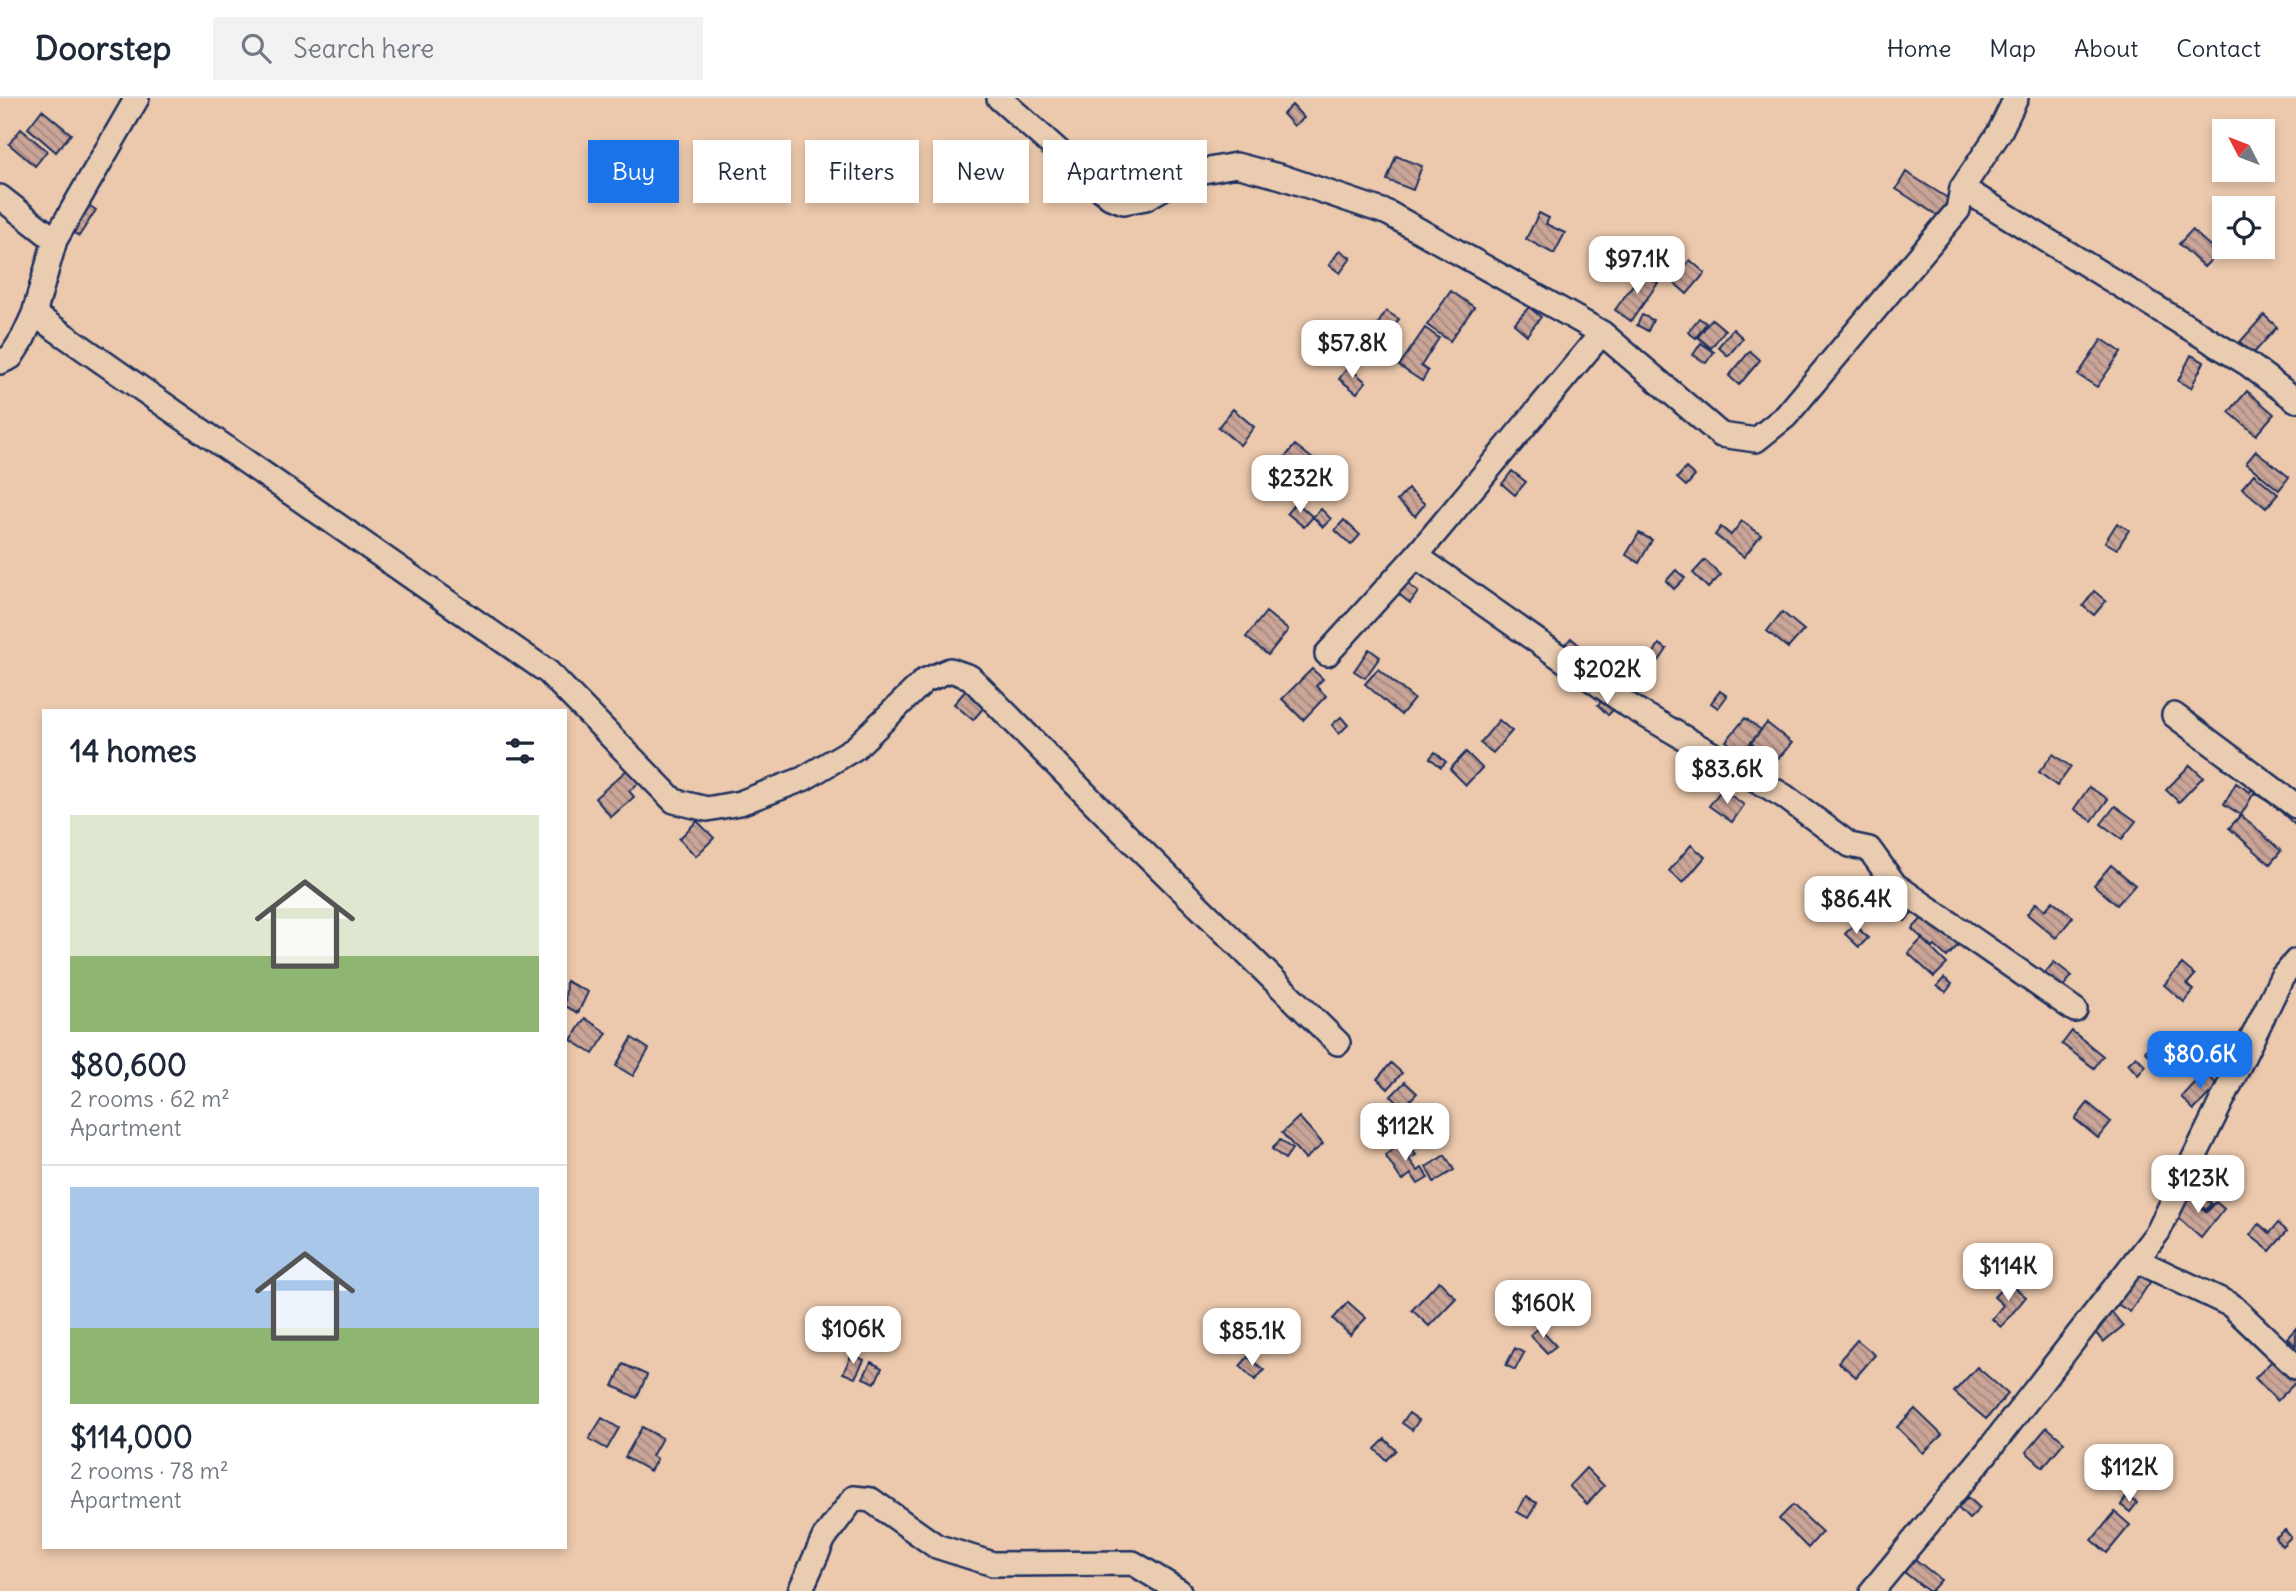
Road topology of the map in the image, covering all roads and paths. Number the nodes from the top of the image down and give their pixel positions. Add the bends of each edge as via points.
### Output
1 (137, 98) edge
2 (999, 98) edge
3 (2016, 98) edge
4 (1962, 188) junction
5 (0, 197) edge
6 (55, 240) junction
7 (34, 314) junction
8 (1602, 333) junction
9 (0, 362) edge
10 (2296, 400) edge
11 (1416, 556) junction
12 (1327, 654) dead end
13 (2174, 715) dead end
14 (2296, 806) edge
15 (2296, 961) edge
16 (2075, 1010) dead end
17 (1338, 1043) dead end
18 (2136, 1260) junction
19 (2296, 1367) edge
20 (800, 1591) edge
21 (1178, 1591) edge
22 (1872, 1591) edge

1 - 6 street
2 - 8 street via 1110,197 1124,202 1146,198 1187,174 1236,165 1282,177 1388,213
3 - 4 street
4 - 8 street via 1958,210 1786,416 1756,440 1721,435
4 - 10 street via 2248,365
5 - 6 street
6 - 7 street
7 - 9 street via 11,357
7 - 17 street via 548,672 674,801 707,809 740,803 803,779 855,748 924,681 950,670 970,677
8 - 11 street
11 - 12 street
11 - 16 street via 1631,707 1784,796 1850,845 1869,849 1895,886
13 - 14 street
15 - 18 street via 2282,977 2158,1232
18 - 19 street via 2231,1305
18 - 22 street
20 - 21 street via 824,1538 854,1498 871,1500 936,1546 993,1564 1133,1563

